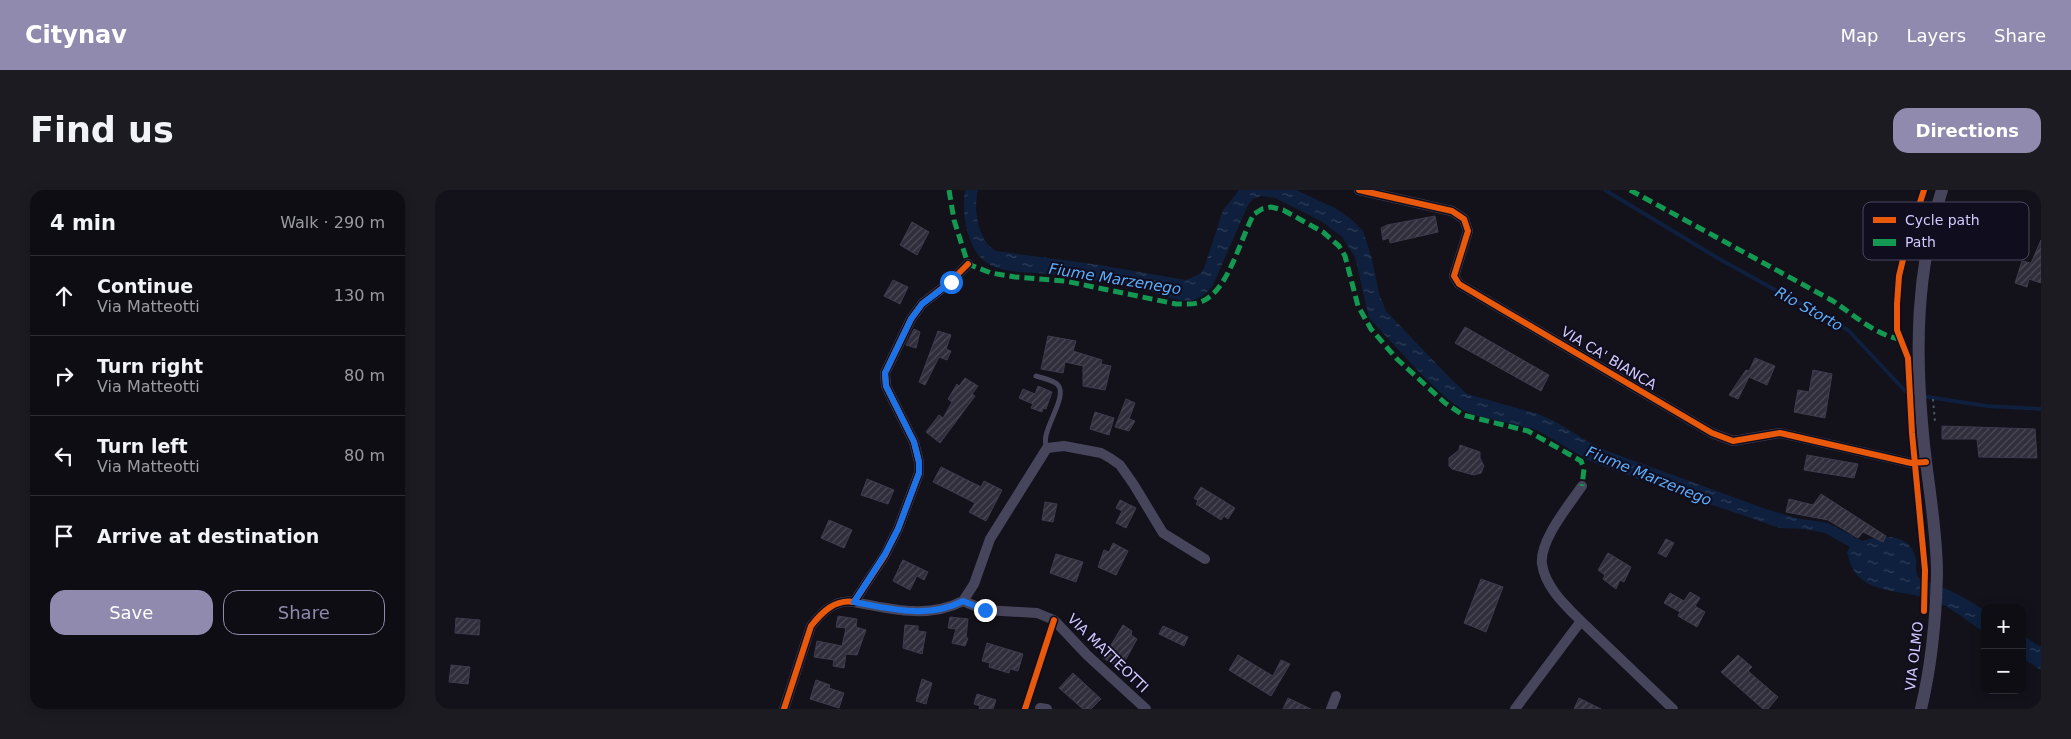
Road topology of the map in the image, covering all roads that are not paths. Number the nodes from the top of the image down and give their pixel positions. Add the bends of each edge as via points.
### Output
1 (1359, 190) edge
2 (1924, 260) edge
3 (968, 264) dead end
4 (1036, 376) dead end
5 (1047, 448) junction
6 (1927, 468) junction
7 (1582, 486) dead end
8 (1205, 559) dead end
9 (963, 601) junction
10 (854, 602) junction
11 (1581, 621) junction
12 (1336, 696) dead end
13 (784, 709) edge
14 (1146, 709) edge
15 (1331, 709) edge
16 (1515, 709) edge
17 (1673, 709) edge
18 (1921, 709) edge

1 - 6 street, VIA CA' BIANCA via 1452,211 1464,219 1468,231 1454,276 1459,284 1712,433 1733,441 1780,433
2 - 6 street, VIA OLMO via 1919,372
3 - 10 street via 922,304 911,319 885,373 886,386 914,442 919,473 890,546
4 - 5 lane via 1056,383 1059,388 1045,440
5 - 8 street via 1064,446 1110,458 1134,485 1163,533
5 - 9 street via 990,539 975,584
6 - 18 street, VIA OLMO via 1937,573 1927,686
7 - 11 street via 1543,550 1542,565 1557,596
9 - 10 street via 918,612
9 - 14 street, VIA MATTEOTTI via 985,610 1037,613 1054,620
10 - 13 street via 834,605 811,626
11 - 16 street
11 - 17 street
12 - 15 street

